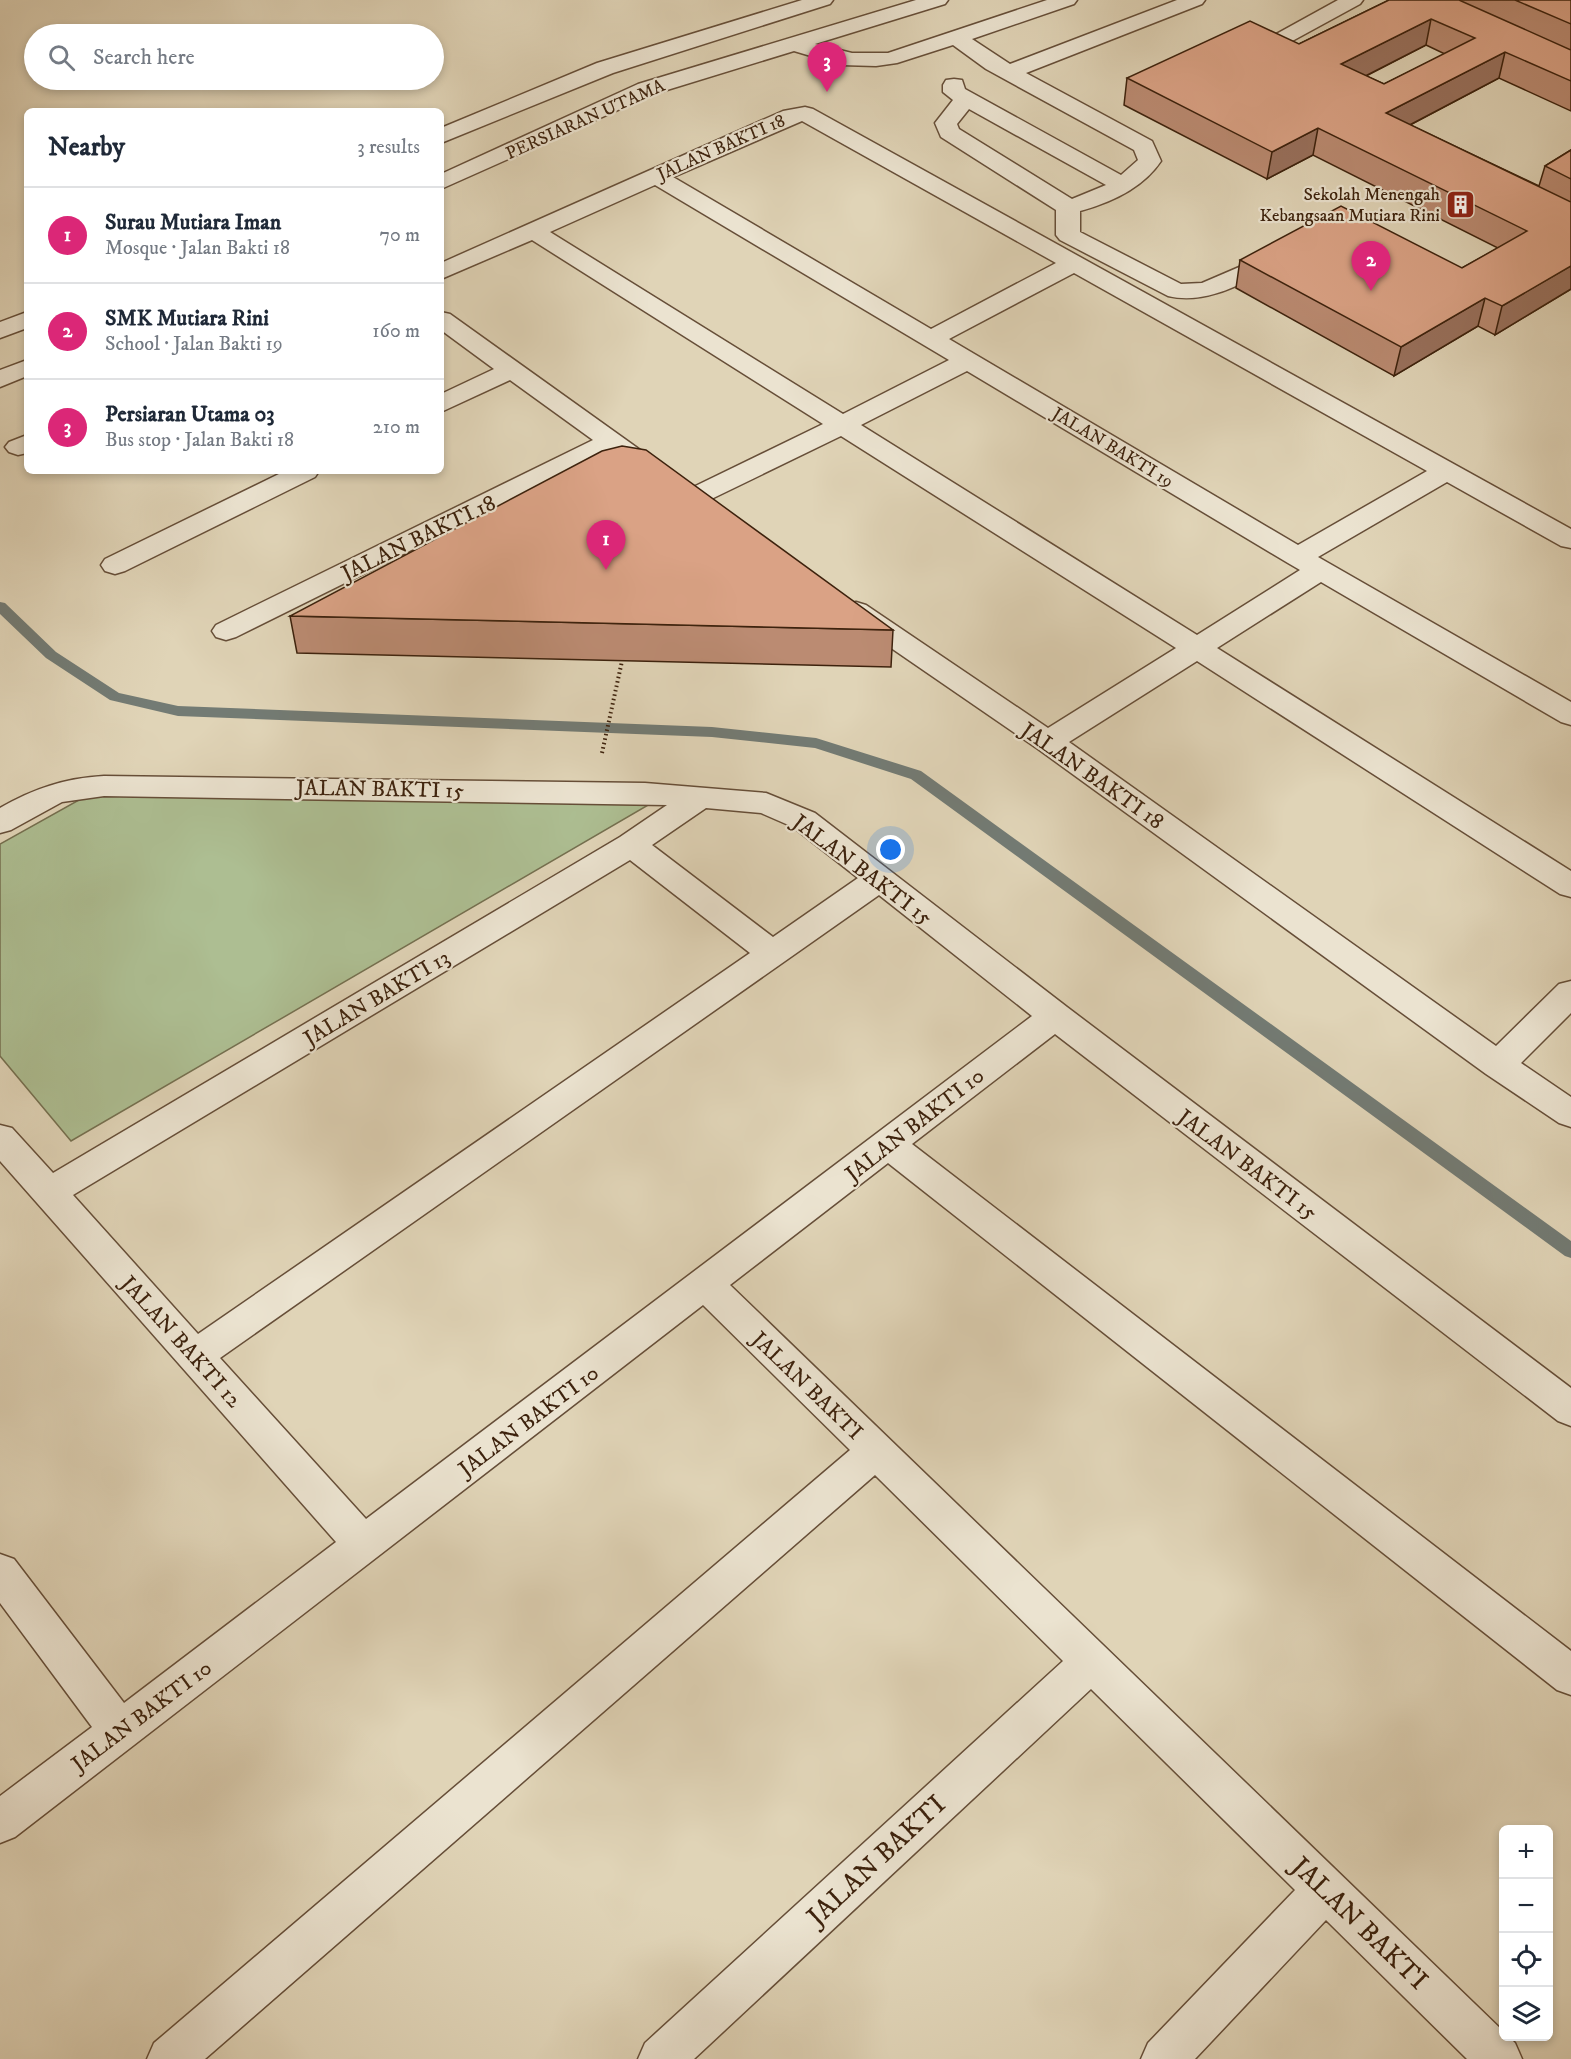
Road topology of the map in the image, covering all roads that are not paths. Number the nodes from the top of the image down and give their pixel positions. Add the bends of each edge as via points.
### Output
1 (824, 0) edge
2 (938, 0) edge
3 (1067, 0) edge
4 (1195, 0) edge
5 (1353, 0) edge
6 (956, 37) junction
7 (795, 44) junction
8 (1265, 48) edge
9 (1002, 68) junction
10 (967, 98) junction
11 (444, 135) edge
12 (656, 177) junction
13 (444, 181) edge
14 (1122, 185) junction
15 (1068, 207) junction
16 (533, 231) junction
17 (1265, 263) edge
18 (1073, 264) junction
19 (444, 271) edge
20 (24, 320) edge
21 (444, 321) edge
22 (0, 331) edge
23 (930, 339) junction
24 (967, 361) junction
25 (24, 368) edge
26 (511, 370) junction
27 (0, 379) edge
28 (444, 403) edge
29 (842, 425) junction
30 (610, 442) junction
31 (1446, 471) junction
32 (300, 474) edge
33 (692, 498) junction
34 (722, 519) edge
35 (1571, 540) edge
36 (1309, 563) junction
37 (115, 565) dead end
38 (831, 593) edge
39 (226, 632) dead end
40 (1197, 648) junction
41 (1571, 715) edge
42 (1048, 742) junction
43 (701, 796) junction
44 (0, 822) edge
45 (631, 845) junction
46 (879, 879) junction
47 (1571, 886) edge
48 (772, 953) junction
49 (1571, 993) edge
50 (1055, 1016) junction
51 (1498, 1065) junction
52 (1571, 1114) edge
53 (0, 1138) edge
54 (888, 1144) junction
55 (48, 1193) junction
56 (705, 1284) junction
57 (195, 1356) junction
58 (1571, 1410) edge
59 (876, 1451) junction
60 (364, 1545) junction
61 (0, 1572) edge
62 (1091, 1662) junction
63 (1571, 1676) edge
64 (120, 1731) junction
65 (0, 1822) edge
66 (1325, 1890) junction
67 (170, 2059) edge
68 (661, 2059) edge
69 (1164, 2059) edge
70 (1499, 2059) edge

1 - 11 street, PERSIARAN UTAMA via 605,68
2 - 7 street, PERSIARAN UTAMA
3 - 6 street
4 - 9 street
5 - 8 street
6 - 7 street via 890,59 862,62 834,59
6 - 9 street
7 - 13 street, PERSIARAN UTAMA via 646,89
9 - 10 street via 953,83 954,92
9 - 14 street via 1144,146 1150,161 1135,178
10 - 14 street
10 - 15 street via 946,123 949,132
12 - 16 street, JALAN BAKTI 18
12 - 18 street, JALAN BAKTI 18 via 790,116 806,114
12 - 23 street, JALAN BAKTI 19
14 - 15 street via 1094,202
15 - 17 street via 1068,236 1176,291 1192,294
16 - 19 street, JALAN BAKTI 18
16 - 29 street
18 - 23 street
18 - 31 street
20 - 22 street
21 - 26 street
23 - 24 street, JALAN BAKTI 19
24 - 29 street
24 - 36 street, JALAN BAKTI 19
25 - 27 street
26 - 28 street
26 - 30 street
29 - 33 street
29 - 40 street
30 - 33 street
30 - 39 street, JALAN BAKTI 18
31 - 35 street
31 - 36 street
32 - 37 street
33 - 34 street
36 - 40 street
36 - 41 street, JALAN BAKTI 19
38 - 42 street, JALAN BAKTI 18
40 - 42 street
40 - 47 street
42 - 51 street, JALAN BAKTI 18
43 - 44 street, JALAN BAKTI 15 via 85,787 59,792
43 - 45 street, JALAN BAKTI 13
43 - 46 street, JALAN BAKTI 15 via 766,803 804,820
45 - 48 street
45 - 55 street, JALAN BAKTI 13
46 - 48 street
46 - 50 street, JALAN BAKTI 15
48 - 57 street
49 - 51 street
50 - 54 street, JALAN BAKTI 10
50 - 58 street, JALAN BAKTI 15
51 - 52 street, JALAN BAKTI 18
53 - 55 street, JALAN BAKTI 12
54 - 56 street, JALAN BAKTI 10
54 - 63 street
55 - 57 street, JALAN BAKTI 12
56 - 59 street, JALAN BAKTI
56 - 60 street, JALAN BAKTI 10
57 - 60 street, JALAN BAKTI 12
59 - 62 street, JALAN BAKTI
59 - 67 street
60 - 64 street, JALAN BAKTI 10
61 - 64 street
62 - 66 street, JALAN BAKTI
62 - 68 street, JALAN BAKTI
64 - 65 street, JALAN BAKTI 10
66 - 69 street
66 - 70 street, JALAN BAKTI

